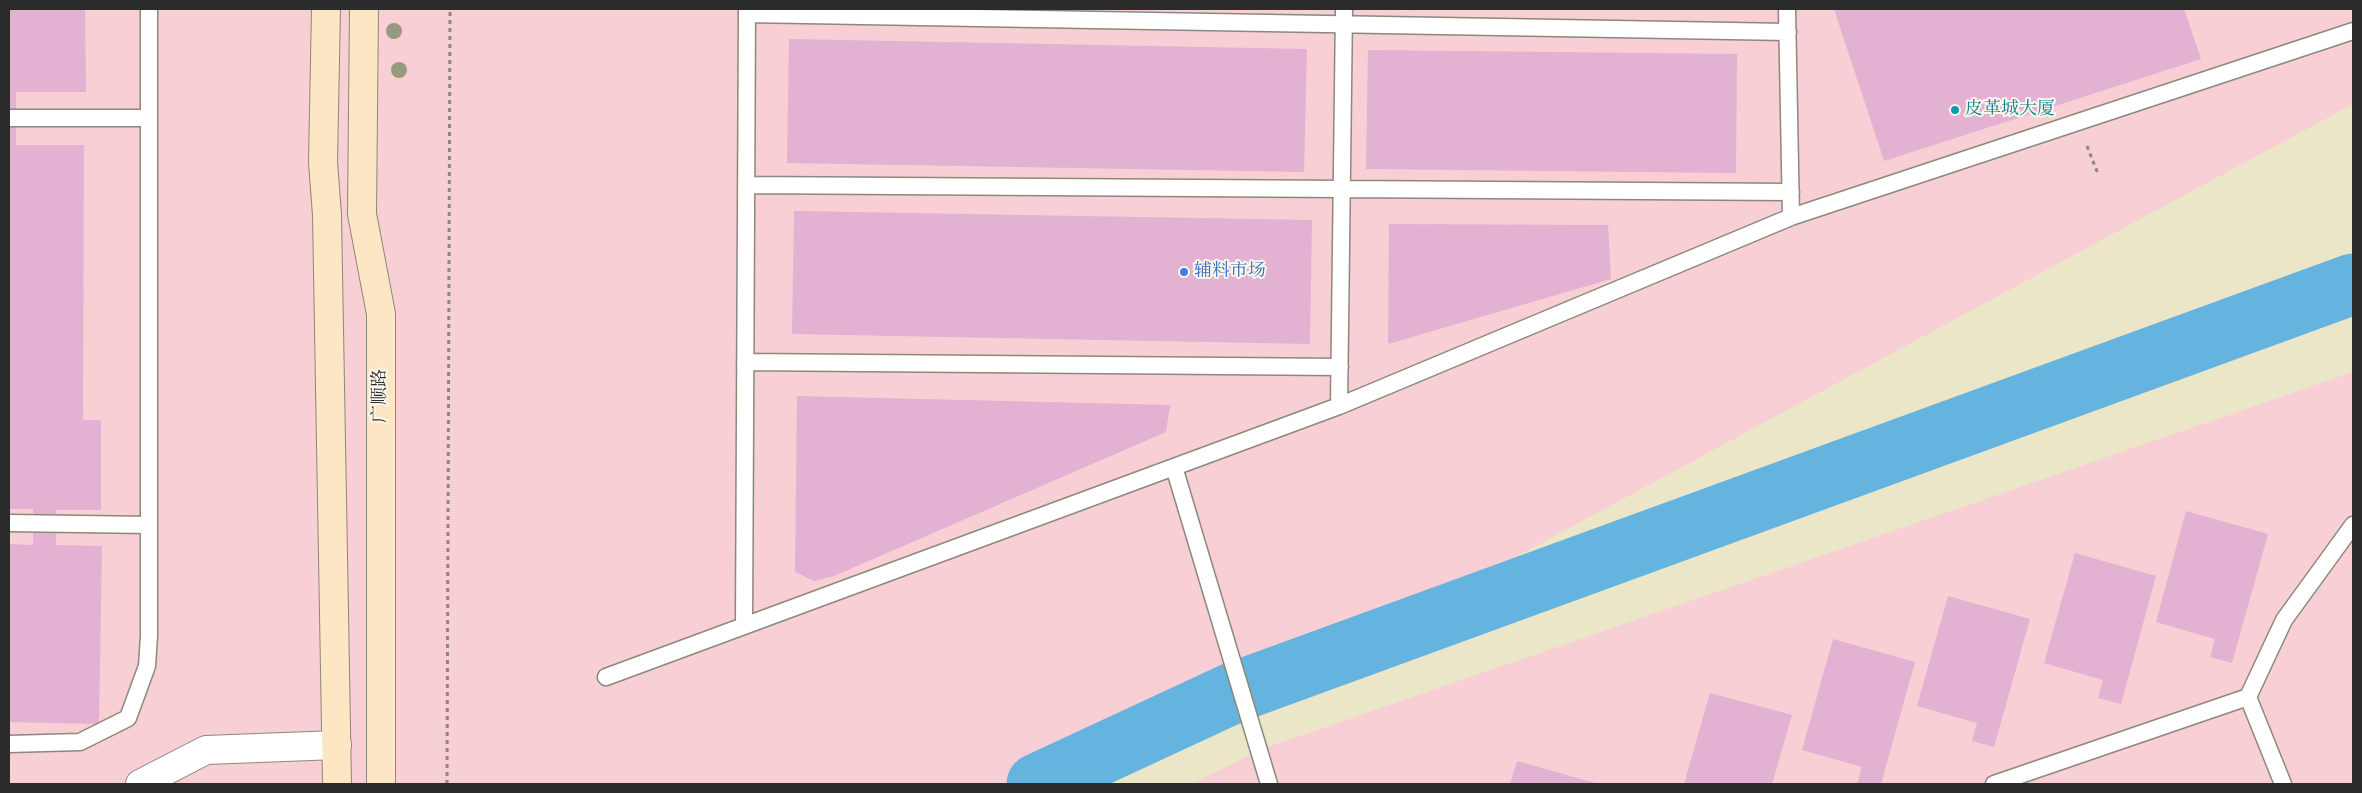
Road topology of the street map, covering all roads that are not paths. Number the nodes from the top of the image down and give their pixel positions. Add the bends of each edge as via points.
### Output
1 (149, 9) edge
2 (326, 9) edge
3 (364, 9) edge
4 (1787, 9) edge
5 (747, 11) edge
6 (1344, 16) edge
7 (2353, 31) edge
8 (1788, 32) junction
9 (9, 118) edge
10 (149, 118) junction
11 (746, 185) junction
12 (1342, 189) junction
13 (1791, 192) junction
14 (1791, 217) junction
15 (745, 362) junction
16 (1340, 368) junction
17 (1339, 406) junction
18 (1174, 467) junction
19 (9, 523) edge
20 (149, 525) junction
21 (2353, 525) edge
22 (744, 626) junction
23 (606, 677) dead end
24 (2248, 697) junction
25 (9, 744) edge
26 (337, 745) junction
27 (140, 784) edge
28 (336, 784) edge
29 (381, 784) edge
30 (1269, 784) edge
31 (1994, 784) edge
32 (2283, 784) edge

1 - 10 lane
2 - 26 main road via 323,162 327,215
3 - 29 main road, 广顺路 via 362,214 381,314
4 - 8 lane
5 - 6 lane
5 - 11 lane
6 - 8 lane
6 - 12 lane
7 - 14 lane
8 - 13 lane
9 - 10 lane
10 - 20 lane
11 - 12 lane
11 - 15 lane
12 - 13 lane
12 - 16 lane
13 - 14 lane
14 - 17 lane
15 - 16 lane
15 - 22 lane
16 - 17 lane
17 - 18 lane
18 - 22 lane
18 - 30 lane
19 - 20 lane
20 - 25 lane via 147,666 128,718 80,742
21 - 24 lane via 2284,620
22 - 23 lane
24 - 31 lane
24 - 32 lane
26 - 27 street via 206,750
26 - 28 main road

